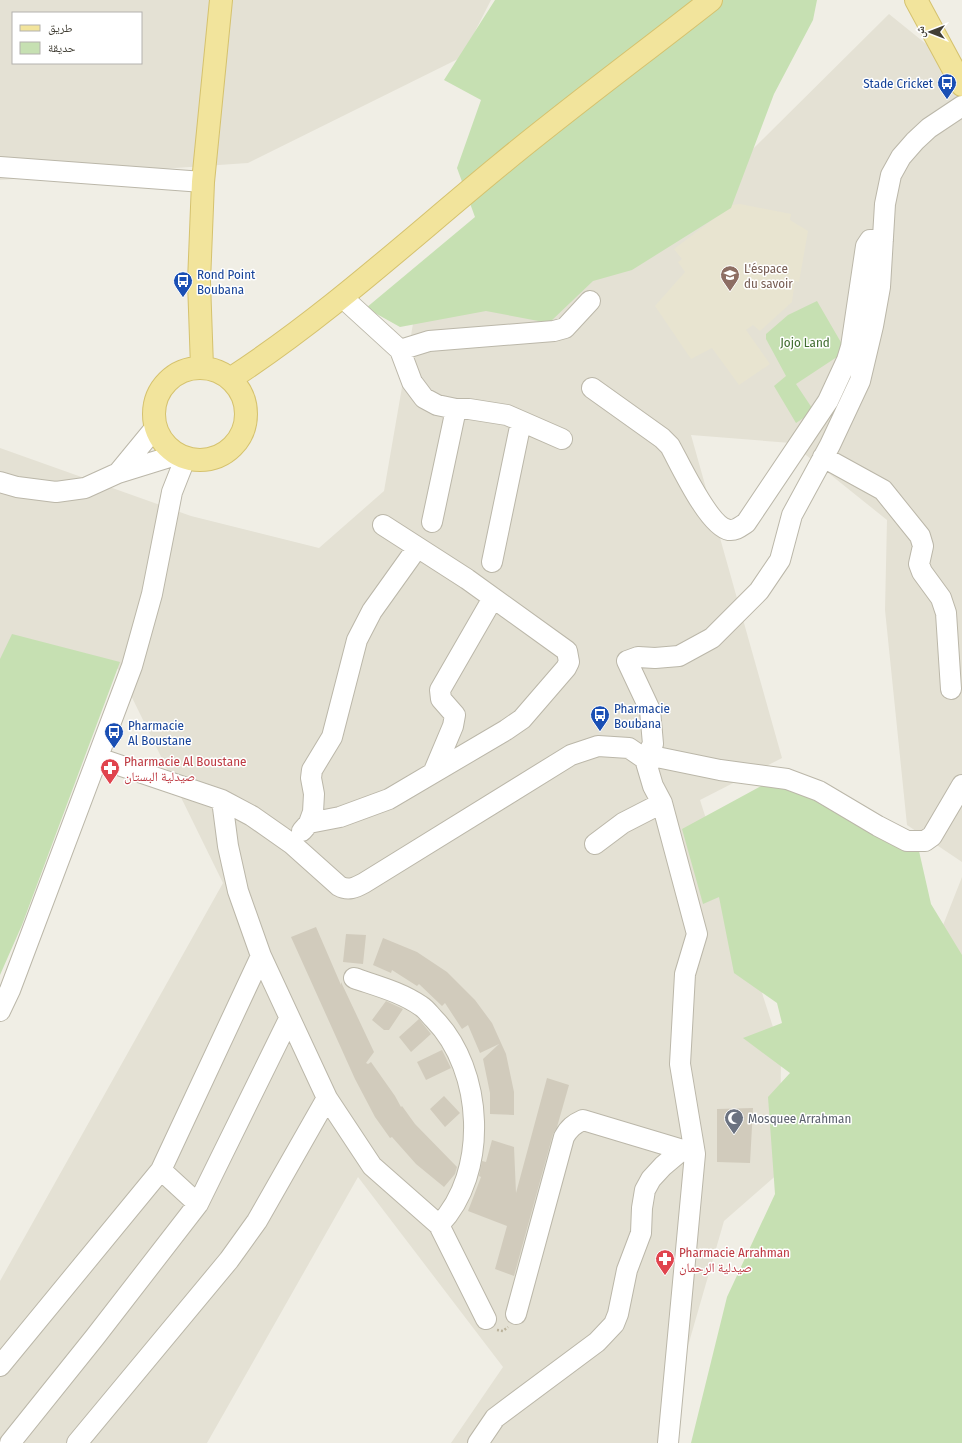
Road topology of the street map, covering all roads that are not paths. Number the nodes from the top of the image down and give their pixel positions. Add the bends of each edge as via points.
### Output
1 (221, 0) edge
2 (711, 0) edge
3 (916, 0) edge
4 (962, 85) edge
5 (962, 106) edge
6 (0, 167) edge
7 (203, 182) junction
8 (883, 240) junction
9 (342, 297) junction
10 (590, 301) dead end
11 (400, 350) junction
12 (273, 351) junction
13 (194, 368) junction
14 (230, 379) junction
15 (592, 388) dead end
16 (243, 396) junction
17 (456, 409) junction
18 (521, 422) junction
19 (155, 428) junction
20 (562, 439) dead end
21 (181, 457) junction
22 (823, 458) junction
23 (118, 473) junction
24 (0, 482) edge
25 (432, 522) dead end
26 (383, 525) dead end
27 (417, 548) junction
28 (492, 562) dead end
29 (493, 598) junction
30 (951, 688) dead end
31 (646, 757) junction
32 (98, 758) junction
33 (434, 771) junction
34 (962, 785) edge
35 (222, 800) junction
36 (662, 804) junction
37 (309, 823) junction
38 (292, 844) junction
39 (595, 844) dead end
40 (261, 956) junction
41 (354, 978) dead end
42 (0, 1011) edge
43 (289, 1019) junction
44 (328, 1098) junction
45 (688, 1152) junction
46 (161, 1170) junction
47 (198, 1204) junction
48 (438, 1225) junction
49 (516, 1314) dead end
50 (486, 1319) dead end
51 (0, 1366) edge
52 (10, 1443) edge
53 (77, 1443) edge
54 (478, 1443) edge
55 (668, 1443) edge

1 - 7 main road
2 - 9 main road via 501,164
3 - 4 main road
5 - 8 street via 929,128 900,157 891,175 885,204
6 - 7 street
7 - 13 main road
8 - 15 street via 870,240 866,246 848,360 828,401 746,523 738,529 731,531 722,528 709,514 670,446 662,438
8 - 22 street via 880,287 860,381
9 - 11 street
9 - 12 main road
10 - 11 street via 565,328 554,331 429,341
11 - 17 street via 412,382 424,398 437,405
12 - 14 main road
12 - 16 main road
13 - 14 main road via 218,371
13 - 19 main road via 173,376 162,386 153,413
14 - 16 main road
16 - 21 main road via 246,423 240,438 230,450 216,458 201,461
17 - 18 street via 491,412
17 - 25 street
18 - 20 street
18 - 28 street
19 - 21 main road via 163,443
19 - 23 street
21 - 23 street
21 - 32 street via 152,594 132,666
22 - 30 street via 883,490 920,536 923,546 919,564 941,598 946,613
22 - 31 street via 792,516 780,560 759,591 744,607 712,638 679,656 638,657 627,661 650,710 653,744
23 - 24 street via 85,488 56,492
26 - 27 street
27 - 29 street via 442,562
27 - 37 street via 372,611 358,640 332,737 311,774 314,794 313,812
29 - 33 street via 440,690 441,699 455,715
29 - 33 street via 567,651 569,662 548,691 522,719
31 - 34 street via 787,779 819,791 908,841 924,840 932,836
31 - 36 street via 653,786
31 - 38 street via 629,748 598,746 571,755 356,888 345,889 339,886
32 - 35 street
32 - 42 street
33 - 37 street via 389,799 340,817
35 - 38 street via 252,816
35 - 40 street via 228,846 238,891
36 - 39 street via 623,823
36 - 45 street via 697,934 685,974 680,1064
37 - 38 street
40 - 43 street
40 - 46 street
41 - 48 street via 395,992 422,1006 443,1028 457,1050 466,1072 475,1121 467,1178 448,1216
43 - 44 street
43 - 47 street
44 - 48 street via 372,1166
44 - 53 street via 257,1221 229,1260
45 - 49 street via 583,1120 575,1123 564,1137
45 - 54 street via 651,1179 645,1190 641,1234 627,1270 614,1324 597,1342 495,1418
45 - 55 street
46 - 47 street
46 - 51 street
47 - 52 street
48 - 50 street

